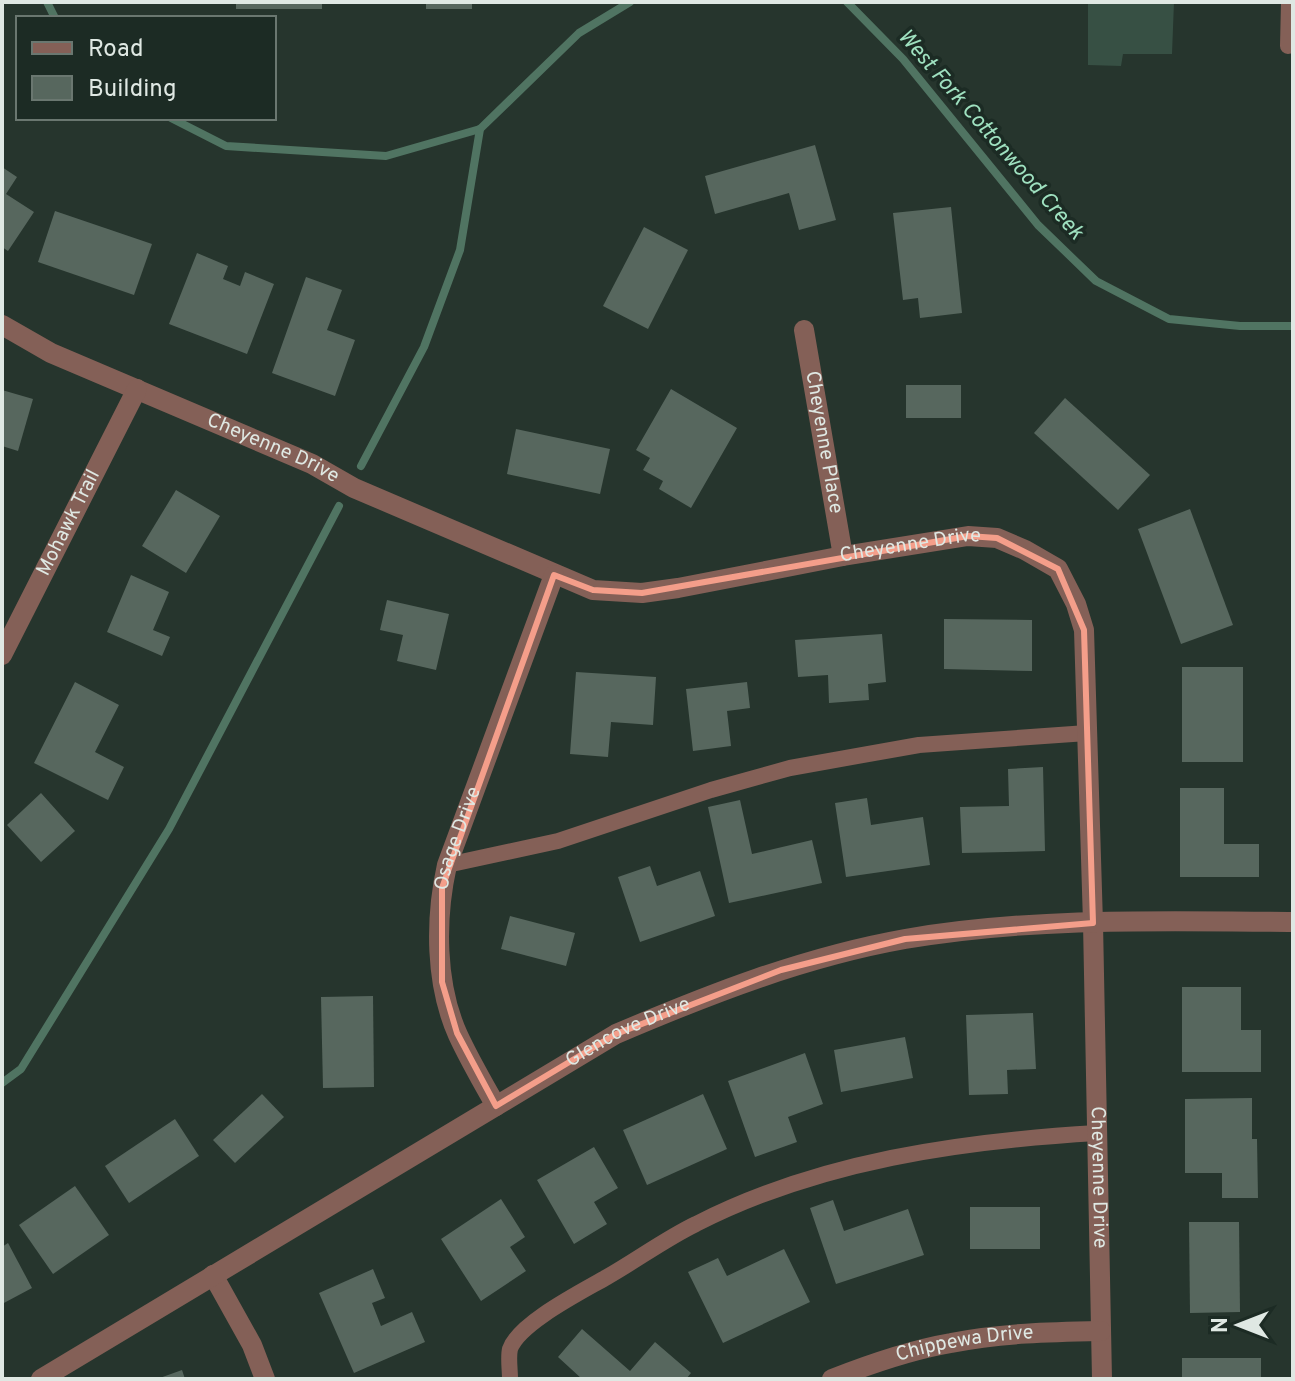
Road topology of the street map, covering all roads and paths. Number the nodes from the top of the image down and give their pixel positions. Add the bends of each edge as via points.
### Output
1 (1289, 2) edge
2 (1288, 46) dead end
3 (2, 325) edge
4 (804, 330) dead end
5 (137, 389) junction
6 (843, 556) junction
7 (554, 575) junction
8 (2, 655) edge
9 (1087, 733) junction
10 (447, 865) junction
11 (1293, 922) edge
12 (1093, 923) junction
13 (496, 1106) junction
14 (1097, 1133) junction
15 (213, 1275) junction
16 (1101, 1331) junction
17 (43, 1379) edge
18 (265, 1379) edge
19 (510, 1379) edge
20 (832, 1379) edge
21 (1102, 1379) edge

1 - 2 lane
3 - 5 street, Cheyenne Drive via 51,353
4 - 6 street, Cheyenne Place
5 - 7 street, Cheyenne Drive
5 - 8 street, Mohawk Trail
6 - 7 street, Cheyenne Drive via 642,593 593,590
6 - 9 street, Cheyenne Drive via 968,536 997,538 1058,569 1084,630
7 - 10 street, Osage Drive
9 - 10 lane via 919,745 790,768 558,841
9 - 12 street, Cheyenne Drive
10 - 13 street, Osage Drive via 439,931 442,982 457,1033
11 - 12 street, Glencove Drive
12 - 13 street, Glencove Drive via 992,927 905,939 781,970 616,1034
12 - 14 street, Cheyenne Drive
13 - 15 street, Glencove Drive
14 - 16 street, Cheyenne Drive
14 - 19 lane via 915,1153 797,1181 748,1201 695,1224 550,1310 519,1335 510,1350
15 - 17 street, Glencove Drive
15 - 18 street
16 - 20 street, Chippewa Drive via 1022,1333 950,1343
16 - 21 street, Cheyenne Drive

